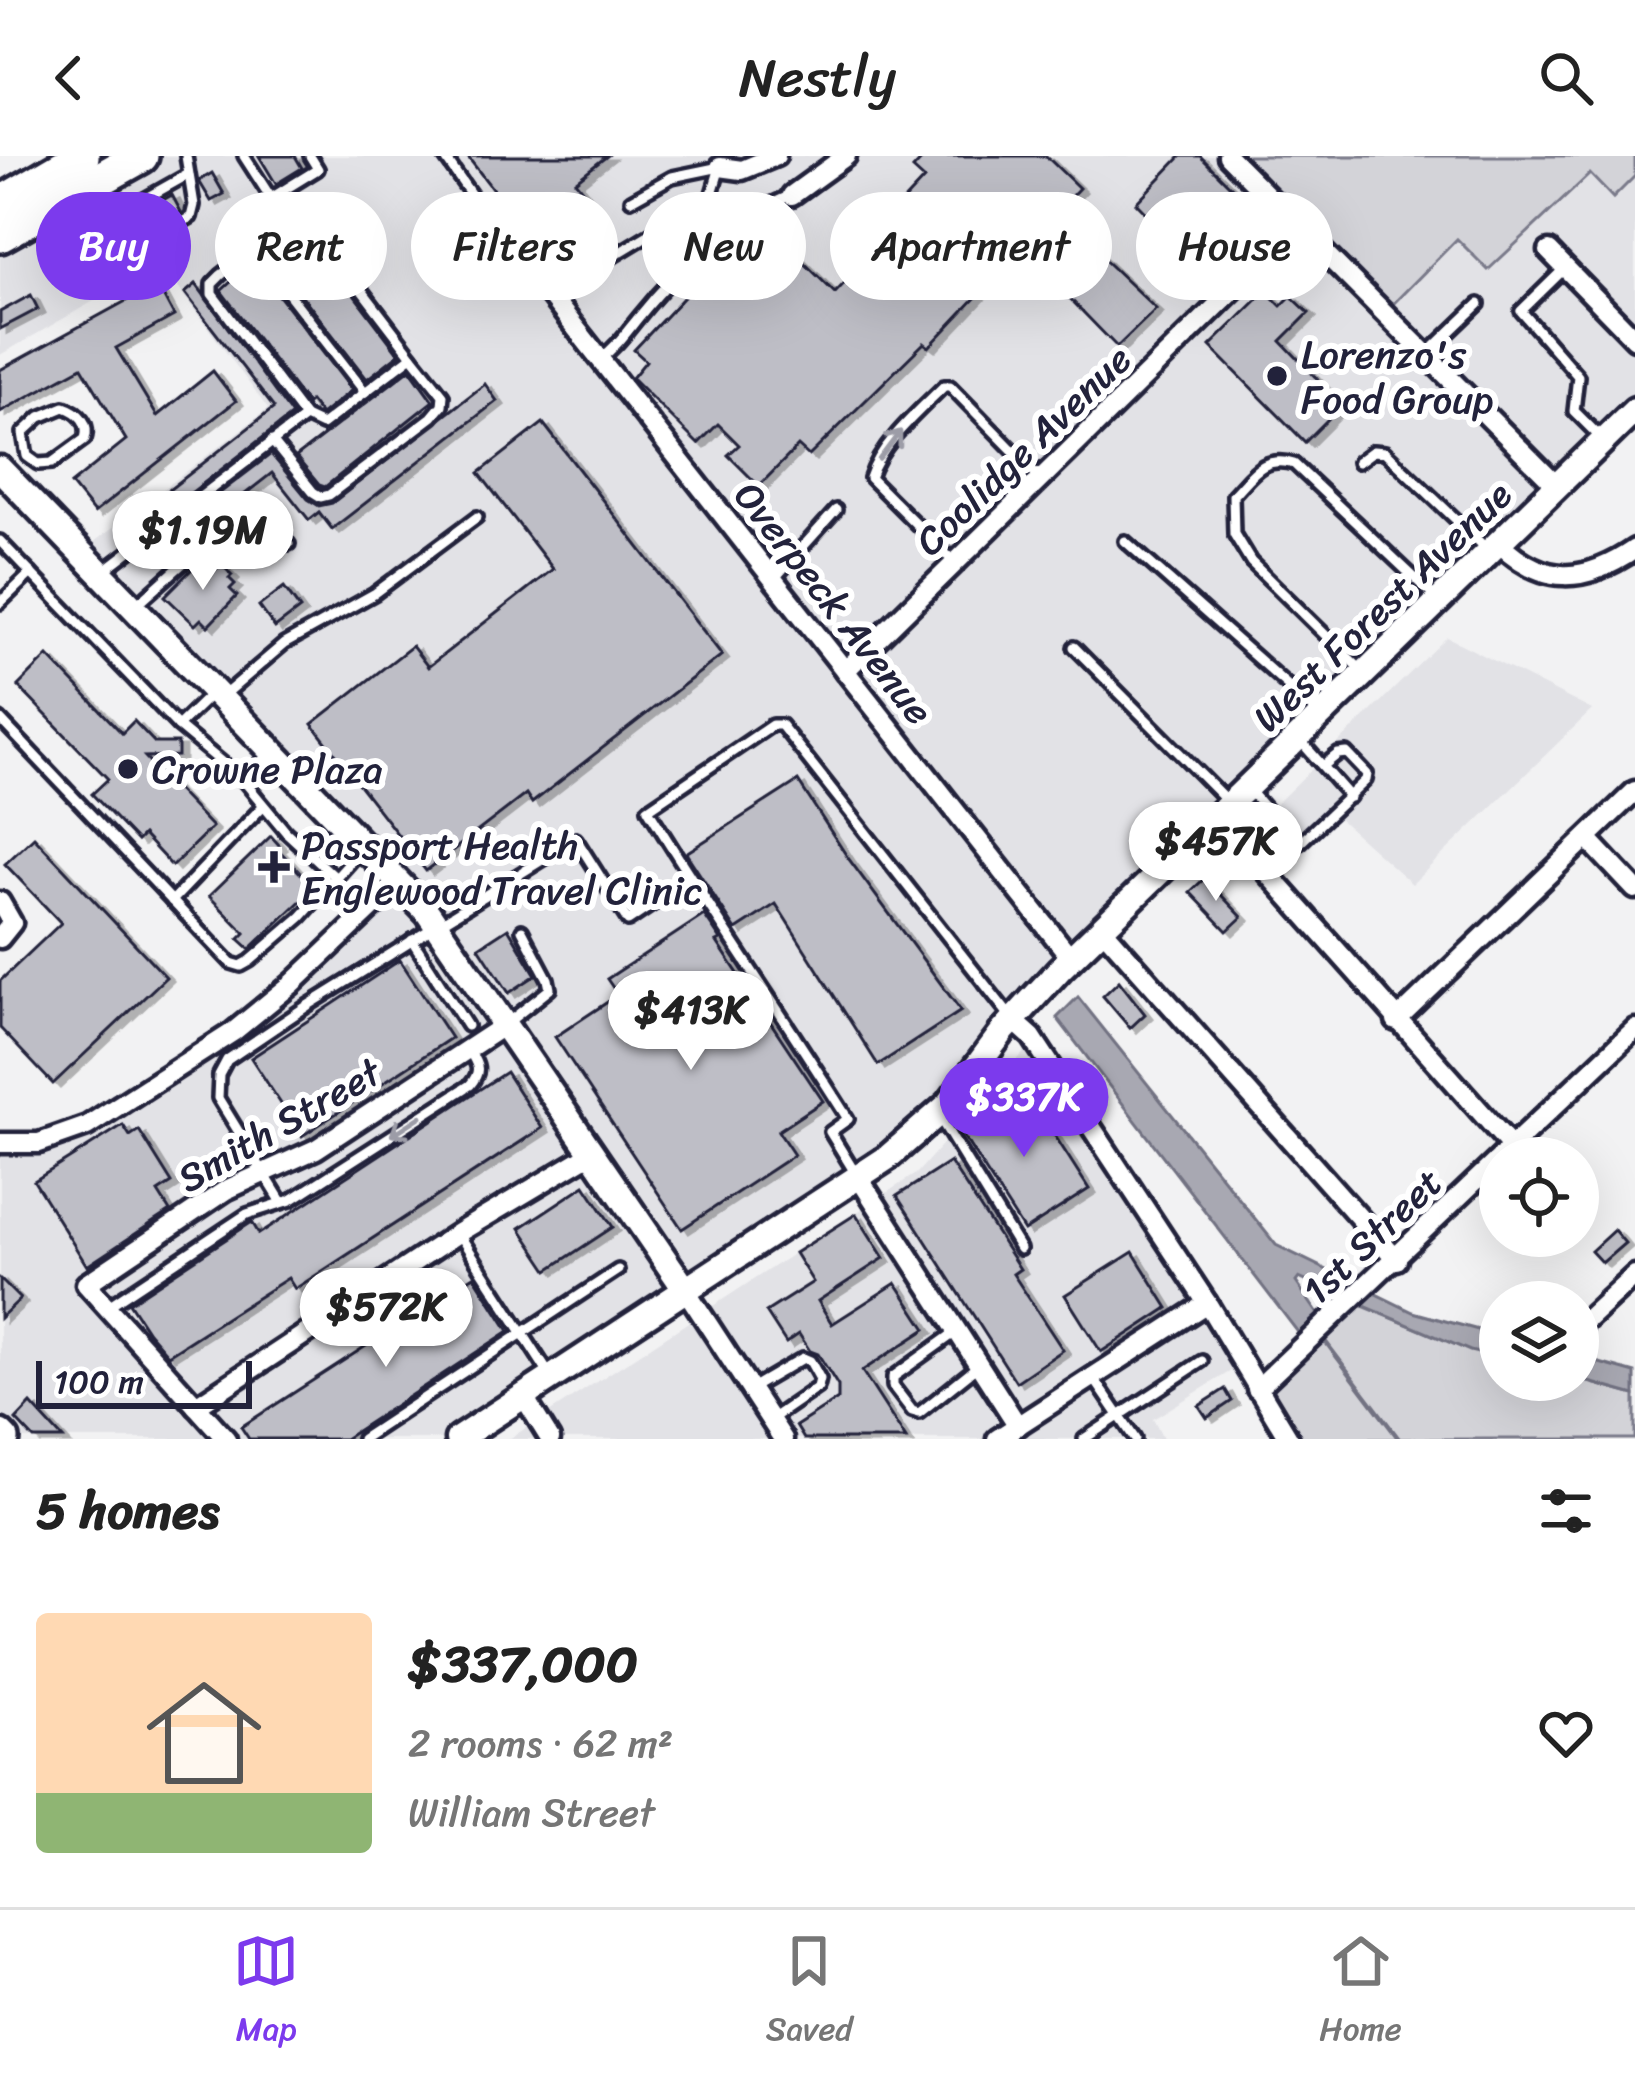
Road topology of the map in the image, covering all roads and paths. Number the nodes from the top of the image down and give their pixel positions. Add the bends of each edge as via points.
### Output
1 (47, 156) edge
2 (141, 156) edge
3 (186, 156) edge
4 (444, 156) edge
5 (776, 156) edge
6 (810, 156) edge
7 (1228, 156) edge
8 (304, 157) edge
9 (249, 158) edge
10 (838, 161) edge
11 (717, 162) edge
12 (82, 172) edge
13 (187, 175) junction
14 (157, 192) edge
15 (191, 192) edge
16 (469, 192) edge
17 (795, 192) edge
18 (1264, 192) edge
19 (0, 200) edge
20 (631, 200) dead end
21 (0, 235) edge
22 (1549, 250) dead end
23 (618, 251) edge
24 (1333, 261) edge
25 (1566, 267) junction
26 (217, 300) edge
27 (294, 300) edge
28 (369, 300) edge
29 (553, 300) edge
30 (654, 300) edge
31 (1222, 300) edge
32 (1479, 304) dead end
33 (1635, 339) edge
34 (1426, 355) junction
35 (412, 356) junction
36 (600, 359) junction
37 (365, 392) junction
38 (1635, 410) edge
39 (305, 417) junction
40 (1604, 440) junction
41 (272, 441) junction
42 (27, 456) junction
43 (1358, 462) dead end
44 (3, 472) edge
45 (1040, 478) junction
46 (1557, 485) junction
47 (836, 510) dead end
48 (477, 517) dead end
49 (1125, 541) dead end
50 (1, 543) edge
51 (289, 544) dead end
52 (1494, 547) junction
53 (1635, 549) edge
54 (955, 563) junction
55 (31, 573) junction
56 (101, 573) junction
57 (773, 580) junction
58 (1438, 601) junction
59 (0, 604) edge
60 (134, 607) junction
61 (1074, 647) dead end
62 (844, 670) junction
63 (1364, 673) junction
64 (219, 694) junction
65 (1322, 715) junction
66 (0, 719) edge
67 (178, 726) junction
68 (1298, 737) junction
69 (274, 750) junction
70 (1323, 766) junction
71 (243, 780) junction
72 (1635, 791) edge
73 (1350, 797) junction
74 (1231, 802) junction
75 (262, 806) junction
76 (1587, 838) junction
77 (365, 846) junction
78 (335, 878) junction
79 (399, 882) junction
80 (1635, 889) edge
81 (668, 894) dead end
82 (0, 902) edge
83 (172, 902) junction
84 (438, 924) junction
85 (1102, 928) junction
86 (522, 930) dead end
87 (0, 938) edge
88 (412, 940) junction
89 (1066, 964) junction
90 (1019, 1012) junction
91 (1396, 1021) junction
92 (506, 1024) junction
93 (467, 1026) dead end
94 (1635, 1029) edge
95 (469, 1050) junction
96 (938, 1115) junction
97 (1502, 1137) edge
98 (1520, 1137) edge
99 (0, 1143) edge
100 (592, 1153) junction
101 (263, 1174) junction
102 (1479, 1177) edge
103 (859, 1178) junction
104 (286, 1200) junction
105 (458, 1233) junction
106 (1020, 1249) dead end
107 (1396, 1259) junction
108 (618, 1270) dead end
109 (1635, 1275) edge
110 (686, 1292) junction
111 (1207, 1303) junction
112 (107, 1307) junction
113 (1599, 1308) edge
114 (957, 1331) junction
115 (522, 1335) junction
116 (1202, 1361) dead end
117 (979, 1365) junction
118 (1093, 1377) junction
119 (552, 1379) junction
120 (750, 1389) junction
121 (1257, 1389) junction
122 (524, 1397) junction
123 (196, 1406) junction
124 (1118, 1415) junction
125 (770, 1420) junction
126 (1022, 1432) edge
127 (226, 1439) edge
128 (362, 1439) edge
129 (458, 1439) edge
130 (550, 1439) edge
131 (782, 1439) edge
132 (998, 1439) edge
133 (1084, 1439) edge
134 (1135, 1439) edge
135 (1289, 1439) edge

1 - 19 highway
2 - 12 highway
3 - 13 lane
4 - 16 lane
5 - 11 street via 742,170
6 - 10 street
7 - 18 street
8 - 9 lane via 318,169 271,198
10 - 17 street
11 - 20 lane
11 - 23 lane via 711,197
12 - 19 highway
12 - 21 highway
13 - 14 lane
13 - 15 lane
22 - 25 street
24 - 34 street
25 - 33 street
25 - 40 lane via 1521,311 1578,376 1574,411
26 - 39 lane
27 - 37 lane
28 - 35 lane
29 - 36 street, Overpeck Avenue
30 - 36 lane
31 - 45 street, Coolidge Avenue
32 - 34 lane
34 - 46 street
35 - 37 lane
35 - 41 lane via 442,405 329,495 313,492
36 - 57 street, Overpeck Avenue
37 - 39 lane via 322,424
38 - 40 street, West Forest Avenue
39 - 41 lane
40 - 46 street, West Forest Avenue
41 - 56 lane
42 - 42 lane via 45,466 78,447 87,434 79,415 64,407 29,426 21,440
42 - 44 lane
43 - 52 lane via 1385,452
44 - 56 street
45 - 54 street, Coolidge Avenue
54 -> 45 lane via 870,478 932,398 950,386
46 - 52 street, West Forest Avenue
47 - 57 lane
48 - 64 lane
49 - 65 lane
50 - 55 lane
51 - 60 lane via 251,503
52 - 53 street via 1556,576
52 - 58 street, West Forest Avenue
54 - 62 street, Coolidge Avenue
55 - 59 lane
55 - 67 lane
56 - 60 street
57 - 62 street, Overpeck Avenue
58 - 63 street, West Forest Avenue
58 - 63 lane via 1294,464 1264,462 1233,495 1234,534 1251,562
60 - 64 street
61 - 74 lane
62 - 89 street, Overpeck Avenue
63 - 65 street, West Forest Avenue
64 - 67 lane
64 - 69 street
65 - 68 street, West Forest Avenue
66 - 83 lane
67 - 71 lane
68 - 70 lane
68 - 74 street, West Forest Avenue
69 - 71 lane
69 - 77 street
70 - 73 lane
70 - 73 lane via 1347,752 1367,774
71 - 75 lane
72 - 76 street
73 - 74 lane via 1300,843
74 - 85 street, West Forest Avenue
74 - 91 street
75 - 78 lane
75 - 83 lane
76 - 80 street
76 - 91 street
77 - 78 lane
77 - 79 street
78 - 83 lane via 241,966
79 - 84 street
79 - 99 street via 262,1010 99,1120 50,1140
81 - 84 lane via 628,921 576,839
82 - 87 street via 12,923
84 - 88 lane
84 - 92 street
85 - 89 street, West Forest Avenue
85 - 107 street
86 - 92 lane via 550,989
88 - 93 lane
88 - 101 lane via 227,1060 218,1098
89 - 90 street, West Forest Avenue
90 - 96 street, West Forest Avenue
90 - 103 lane via 782,725 648,809 848,1119 830,1132
90 - 111 street
91 - 97 street
92 - 95 street, Smith Street
92 - 100 street
94 - 98 street, 1st Street
95 - 101 street, Smith Street
95 -> 104 lane via 479,1065 470,1085
96 - 103 street, West Forest Avenue
96 - 106 lane
100 - 105 street
100 - 110 street
101 - 104 lane
101 - 112 street, Smith Street via 86,1284
102 - 107 street, 1st Street
103 - 110 street, West Forest Avenue
103 - 114 street
104 - 112 lane via 247,1214
105 - 115 lane
105 - 123 street
107 - 121 street, 1st Street
108 - 115 lane
109 - 113 street
110 - 119 street, West Forest Avenue
110 - 120 street
111 - 118 street
111 - 121 street
112 - 123 street
114 - 117 street
114 - 117 lane via 893,1377 893,1386 920,1413
115 - 119 lane
115 - 128 lane
116 - 124 lane
117 - 126 street
118 - 124 lane
118 - 126 street
119 - 122 street, West Forest Avenue
120 - 125 street
120 - 125 lane via 790,1363 810,1361 818,1387
121 - 135 street
122 - 129 street, West Forest Avenue
122 - 130 street
123 - 127 street
124 - 133 lane
124 - 134 lane
125 - 131 street
126 - 132 street

